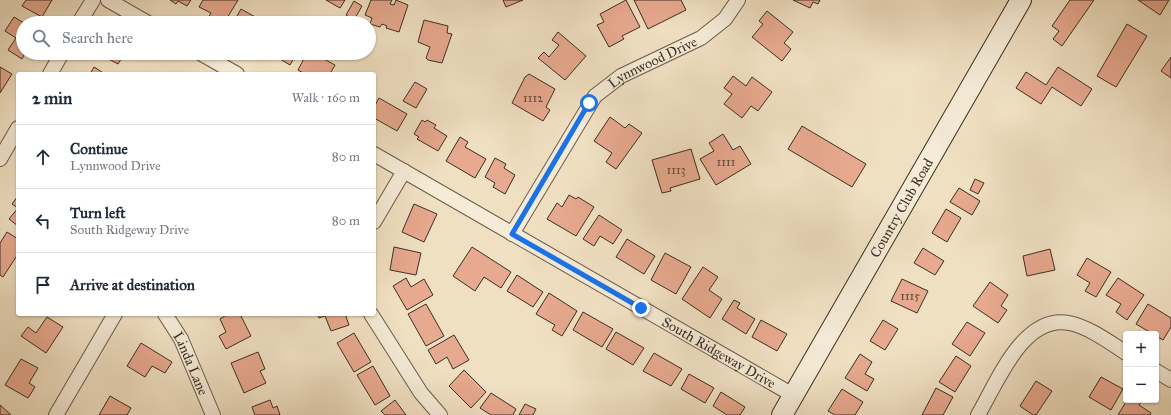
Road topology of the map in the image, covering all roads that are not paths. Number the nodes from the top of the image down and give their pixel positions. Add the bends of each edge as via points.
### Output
1 (93, 0) edge
2 (108, 0) edge
3 (738, 0) edge
4 (1021, 0) edge
5 (83, 16) edge
6 (136, 16) edge
7 (58, 60) edge
8 (212, 60) edge
9 (51, 72) edge
10 (233, 72) edge
11 (16, 131) edge
12 (376, 155) edge
13 (0, 159) edge
14 (404, 171) junction
15 (376, 219) edge
16 (512, 234) junction
17 (114, 316) edge
18 (166, 316) edge
19 (372, 316) edge
20 (1123, 351) edge
21 (1159, 373) edge
22 (1171, 380) edge
23 (793, 395) junction
24 (56, 415) edge
25 (213, 415) edge
26 (440, 415) edge
27 (782, 415) edge
28 (978, 415) edge

1 - 5 street
2 - 6 street
3 - 16 street, Lynnwood Drive via 725,19 700,38 620,76 595,96
4 - 23 main road, Country Club Road
7 - 9 street
8 - 10 street
11 - 13 street
12 - 14 street, South Ridgeway Drive
14 - 15 street
14 - 16 street, South Ridgeway Drive
16 - 23 street, South Ridgeway Drive
17 - 24 street
18 - 25 street, Linda Lane via 181,339
19 - 26 street via 420,393
20 - 28 street via 1069,323 1054,323 1035,330 1022,341
21 - 22 street
23 - 27 main road, Country Club Road

